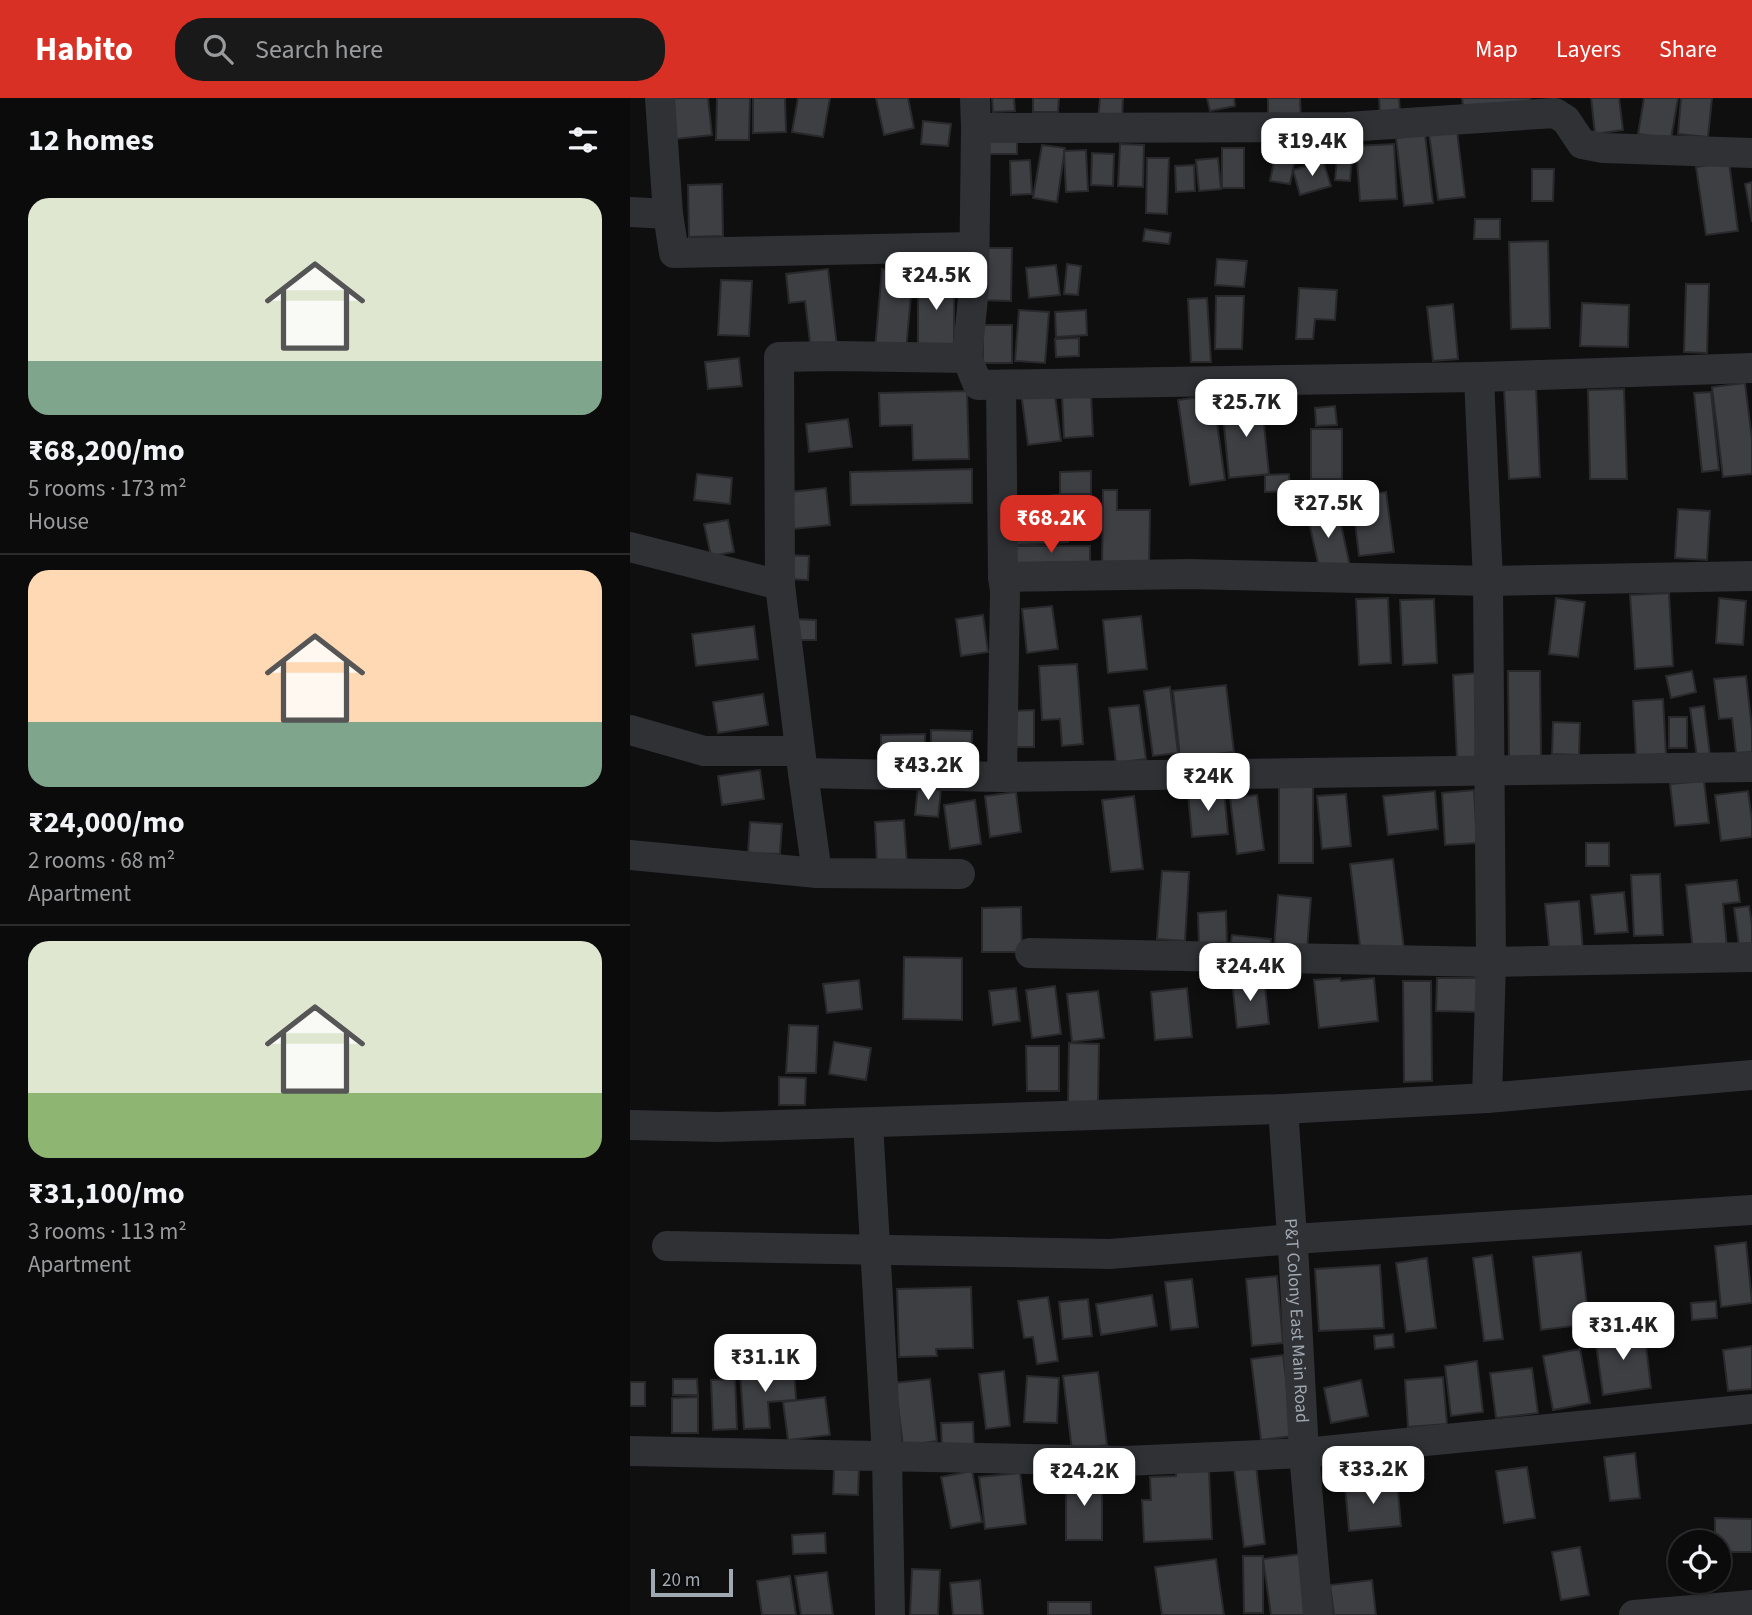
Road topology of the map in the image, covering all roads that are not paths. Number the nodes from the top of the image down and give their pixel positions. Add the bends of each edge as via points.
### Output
1 (660, 98) edge
2 (975, 98) edge
3 (976, 128) junction
4 (1752, 152) edge
5 (630, 212) edge
6 (668, 214) junction
7 (974, 247) junction
8 (967, 358) junction
9 (1752, 368) edge
10 (1479, 377) junction
11 (1001, 385) junction
12 (630, 547) edge
13 (1752, 576) edge
14 (1003, 577) junction
15 (1488, 582) junction
16 (780, 585) junction
17 (630, 730) edge
18 (801, 762) junction
19 (1752, 767) edge
20 (1489, 771) junction
21 (1002, 777) junction
22 (630, 855) edge
23 (817, 873) junction
24 (960, 874) dead end
25 (1030, 953) dead end
26 (1752, 957) edge
27 (1491, 962) junction
28 (1752, 1075) edge
29 (1487, 1098) junction
30 (1283, 1109) junction
31 (867, 1123) junction
32 (630, 1125) edge
33 (1752, 1210) edge
34 (1293, 1239) junction
35 (667, 1246) dead end
36 (875, 1249) junction
37 (1752, 1409) edge
38 (630, 1451) edge
39 (1304, 1452) junction
40 (887, 1456) junction
41 (1752, 1605) edge
42 (890, 1615) edge
43 (1318, 1615) edge
44 (1634, 1615) edge

1 - 6 street
2 - 3 street
3 - 4 street via 1347,127 1555,113 1566,120 1582,144
3 - 7 street
5 - 6 street
6 - 7 street via 674,253
7 - 8 street
8 - 11 street via 978,385
8 - 16 street via 779,358
9 - 10 street
10 - 11 street
10 - 15 street
11 - 14 street
12 - 16 street
13 - 15 street
14 - 15 street via 1189,574
14 - 21 street
15 - 20 street
16 - 18 street
17 - 18 street via 704,751
18 - 21 street
18 - 23 street
19 - 20 street
20 - 21 street
20 - 27 street
22 - 23 street
23 - 24 street
25 - 27 street
26 - 27 street
27 - 29 street
28 - 29 street
29 - 30 street
30 - 31 street
30 - 34 street, P&T Colony East Main Road
31 - 32 street
31 - 36 street
33 - 34 street
34 - 36 street via 1110,1254
34 - 39 street, P&T Colony East Main Road
35 - 36 street
36 - 40 street
37 - 39 street
38 - 40 street
39 - 40 street via 1125,1461
39 - 43 street, P&T Colony East Main Road
40 - 42 street
41 - 44 street

